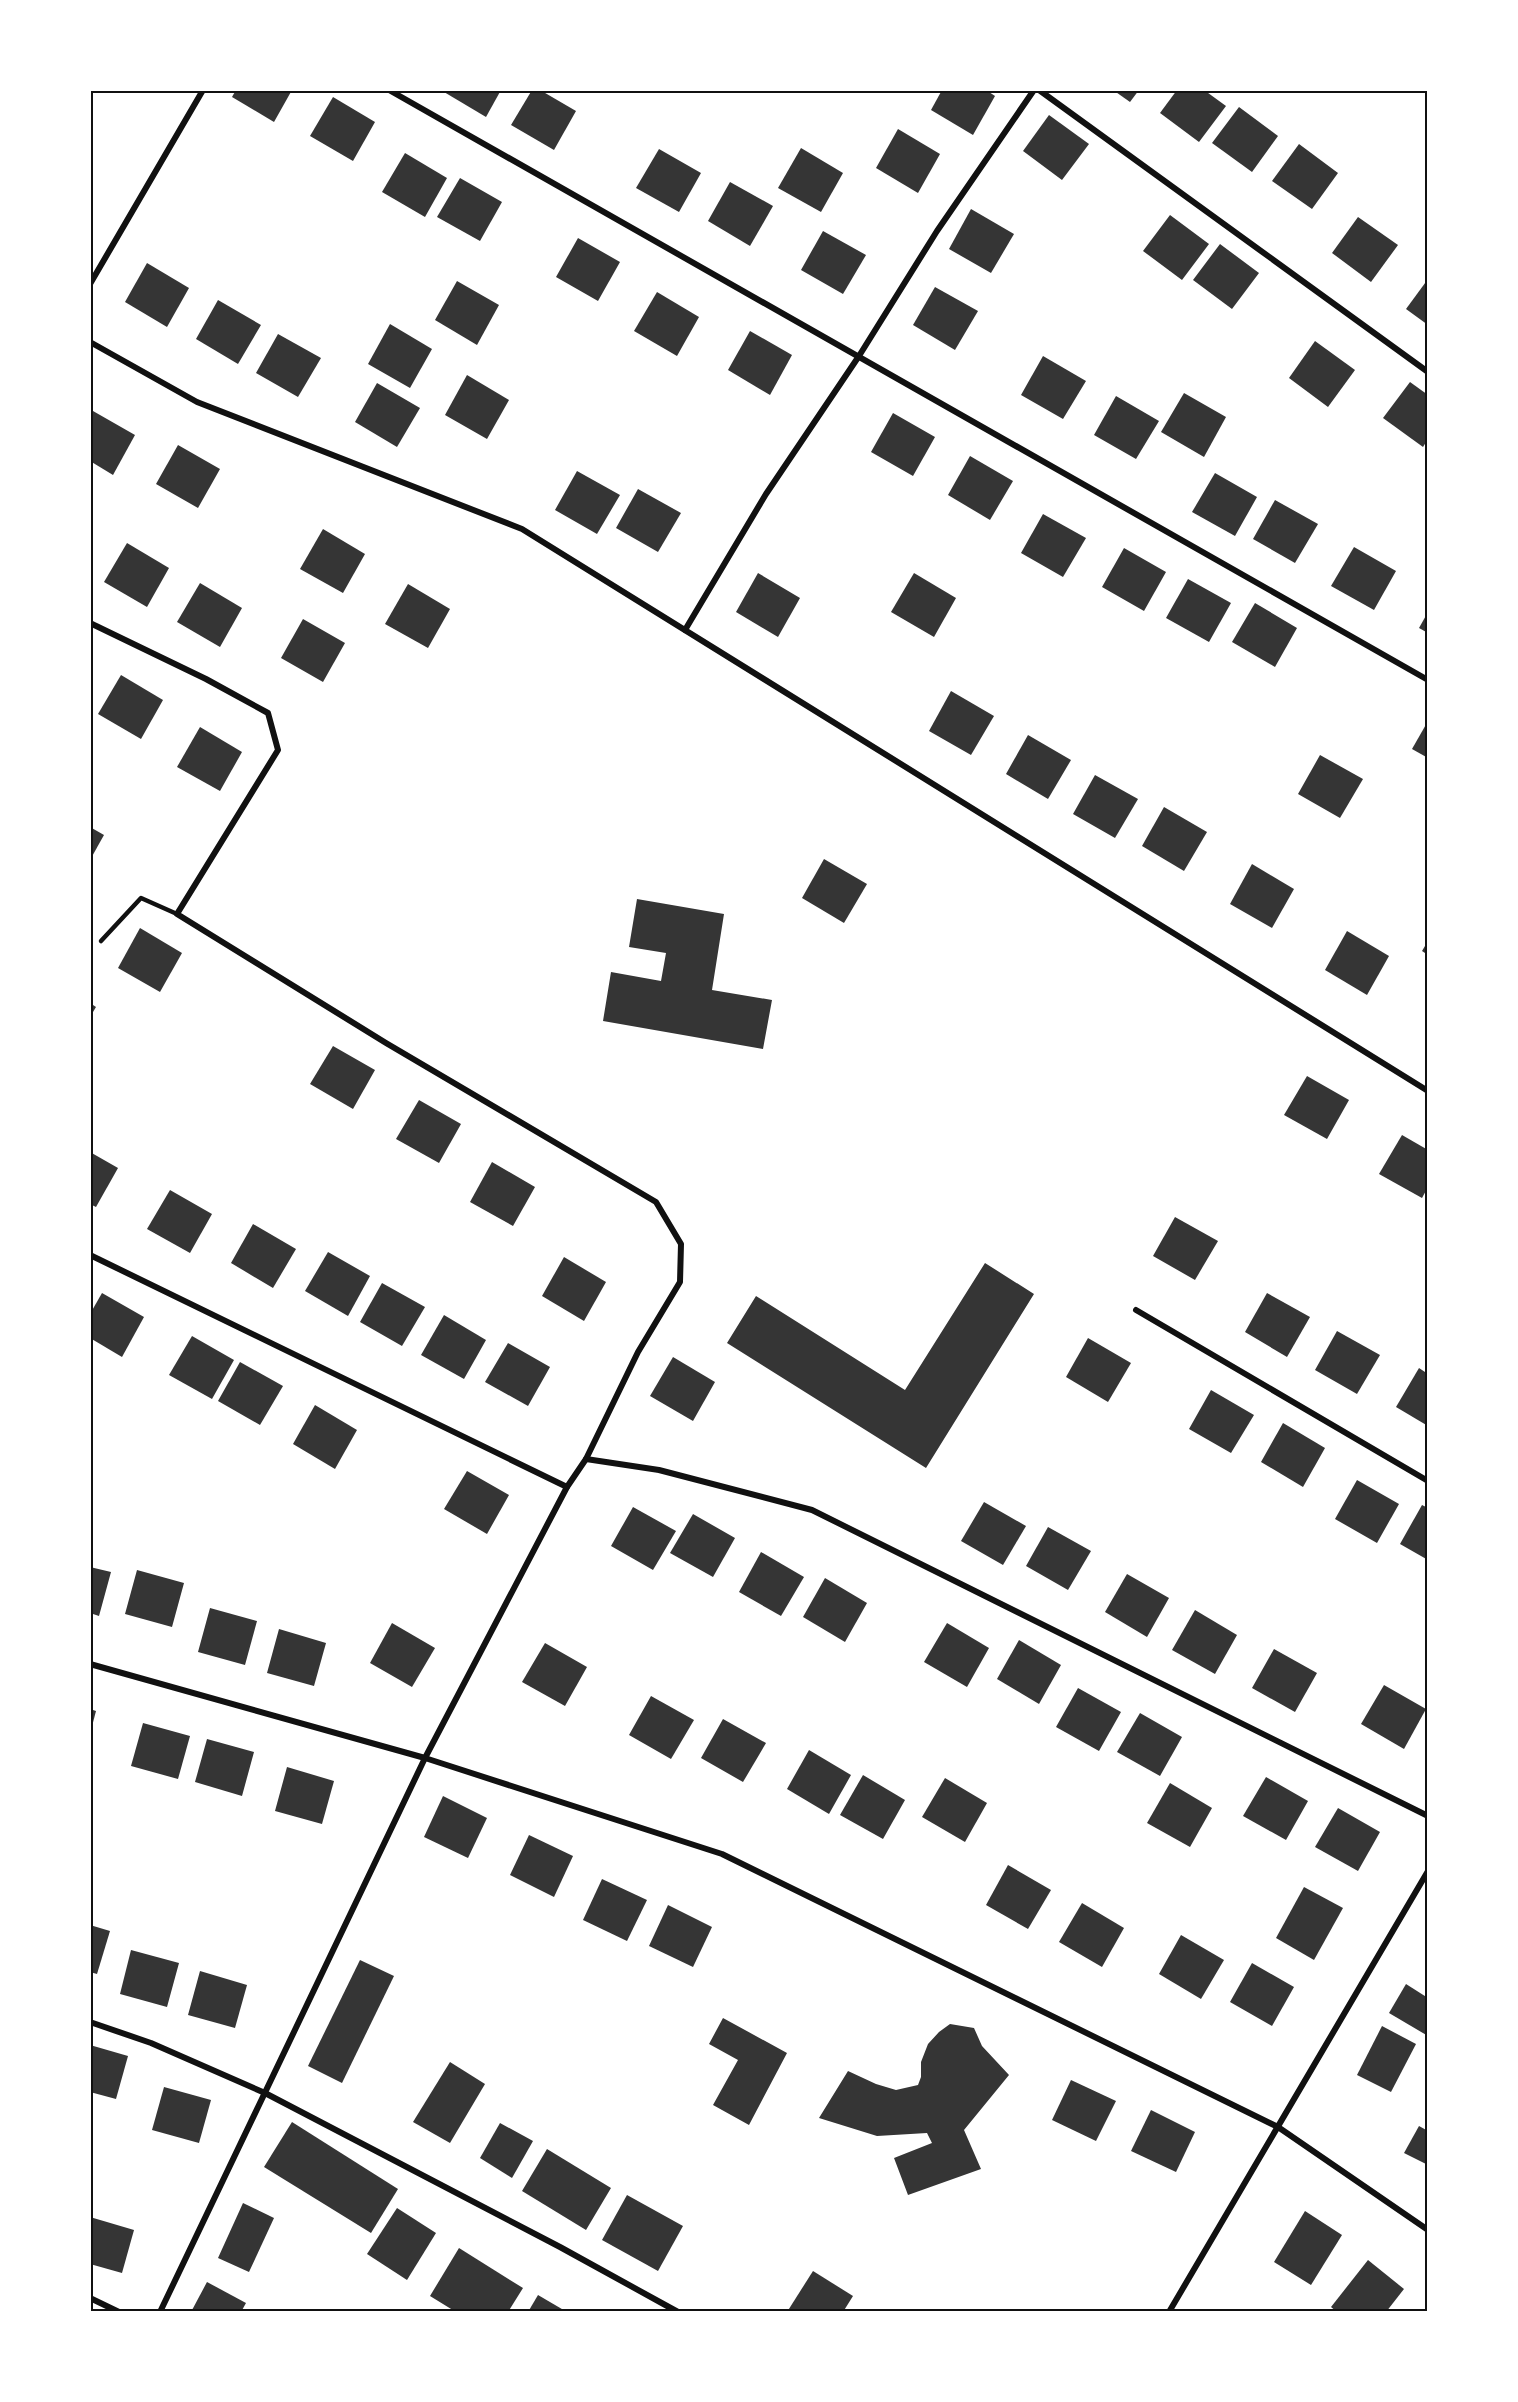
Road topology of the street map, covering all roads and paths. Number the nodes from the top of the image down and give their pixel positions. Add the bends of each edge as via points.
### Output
1 (203, 90) edge
2 (389, 90) edge
3 (1037, 90) edge
4 (90, 284) edge
5 (90, 342) edge
6 (859, 356) junction
7 (1428, 372) edge
8 (90, 623) edge
9 (685, 630) junction
10 (1428, 680) edge
11 (177, 914) junction
12 (101, 941) dead end
13 (1428, 1091) edge
14 (90, 1255) edge
15 (1136, 1310) dead end
16 (586, 1459) junction
17 (1428, 1481) edge
18 (567, 1487) junction
19 (90, 1664) edge
20 (425, 1758) junction
21 (1428, 1816) edge
22 (1428, 1871) edge
23 (90, 2022) edge
24 (265, 2093) junction
25 (1278, 2127) junction
26 (1428, 2230) edge
27 (90, 2298) edge
28 (119, 2312) edge
29 (160, 2312) edge
30 (678, 2312) edge
31 (1169, 2312) edge

1 - 4 street
2 - 6 street
3 - 6 street via 937,231
3 - 7 street
5 - 9 street via 197,402 522,529
6 - 9 street via 766,494
6 - 10 street
8 - 11 street via 268,713 278,750
9 - 13 street
11 - 12 lane via 141,898
11 - 16 street via 656,1202 681,1244 680,1282 638,1352
14 - 18 street
15 - 17 street
16 - 18 street
16 - 21 street via 659,1470 812,1510
18 - 20 street
19 - 20 street
20 - 24 street
20 - 25 street via 722,1854
22 - 25 street
23 - 24 street via 151,2043
24 - 29 street
24 - 30 street
25 - 26 street
25 - 31 street
27 - 28 street

